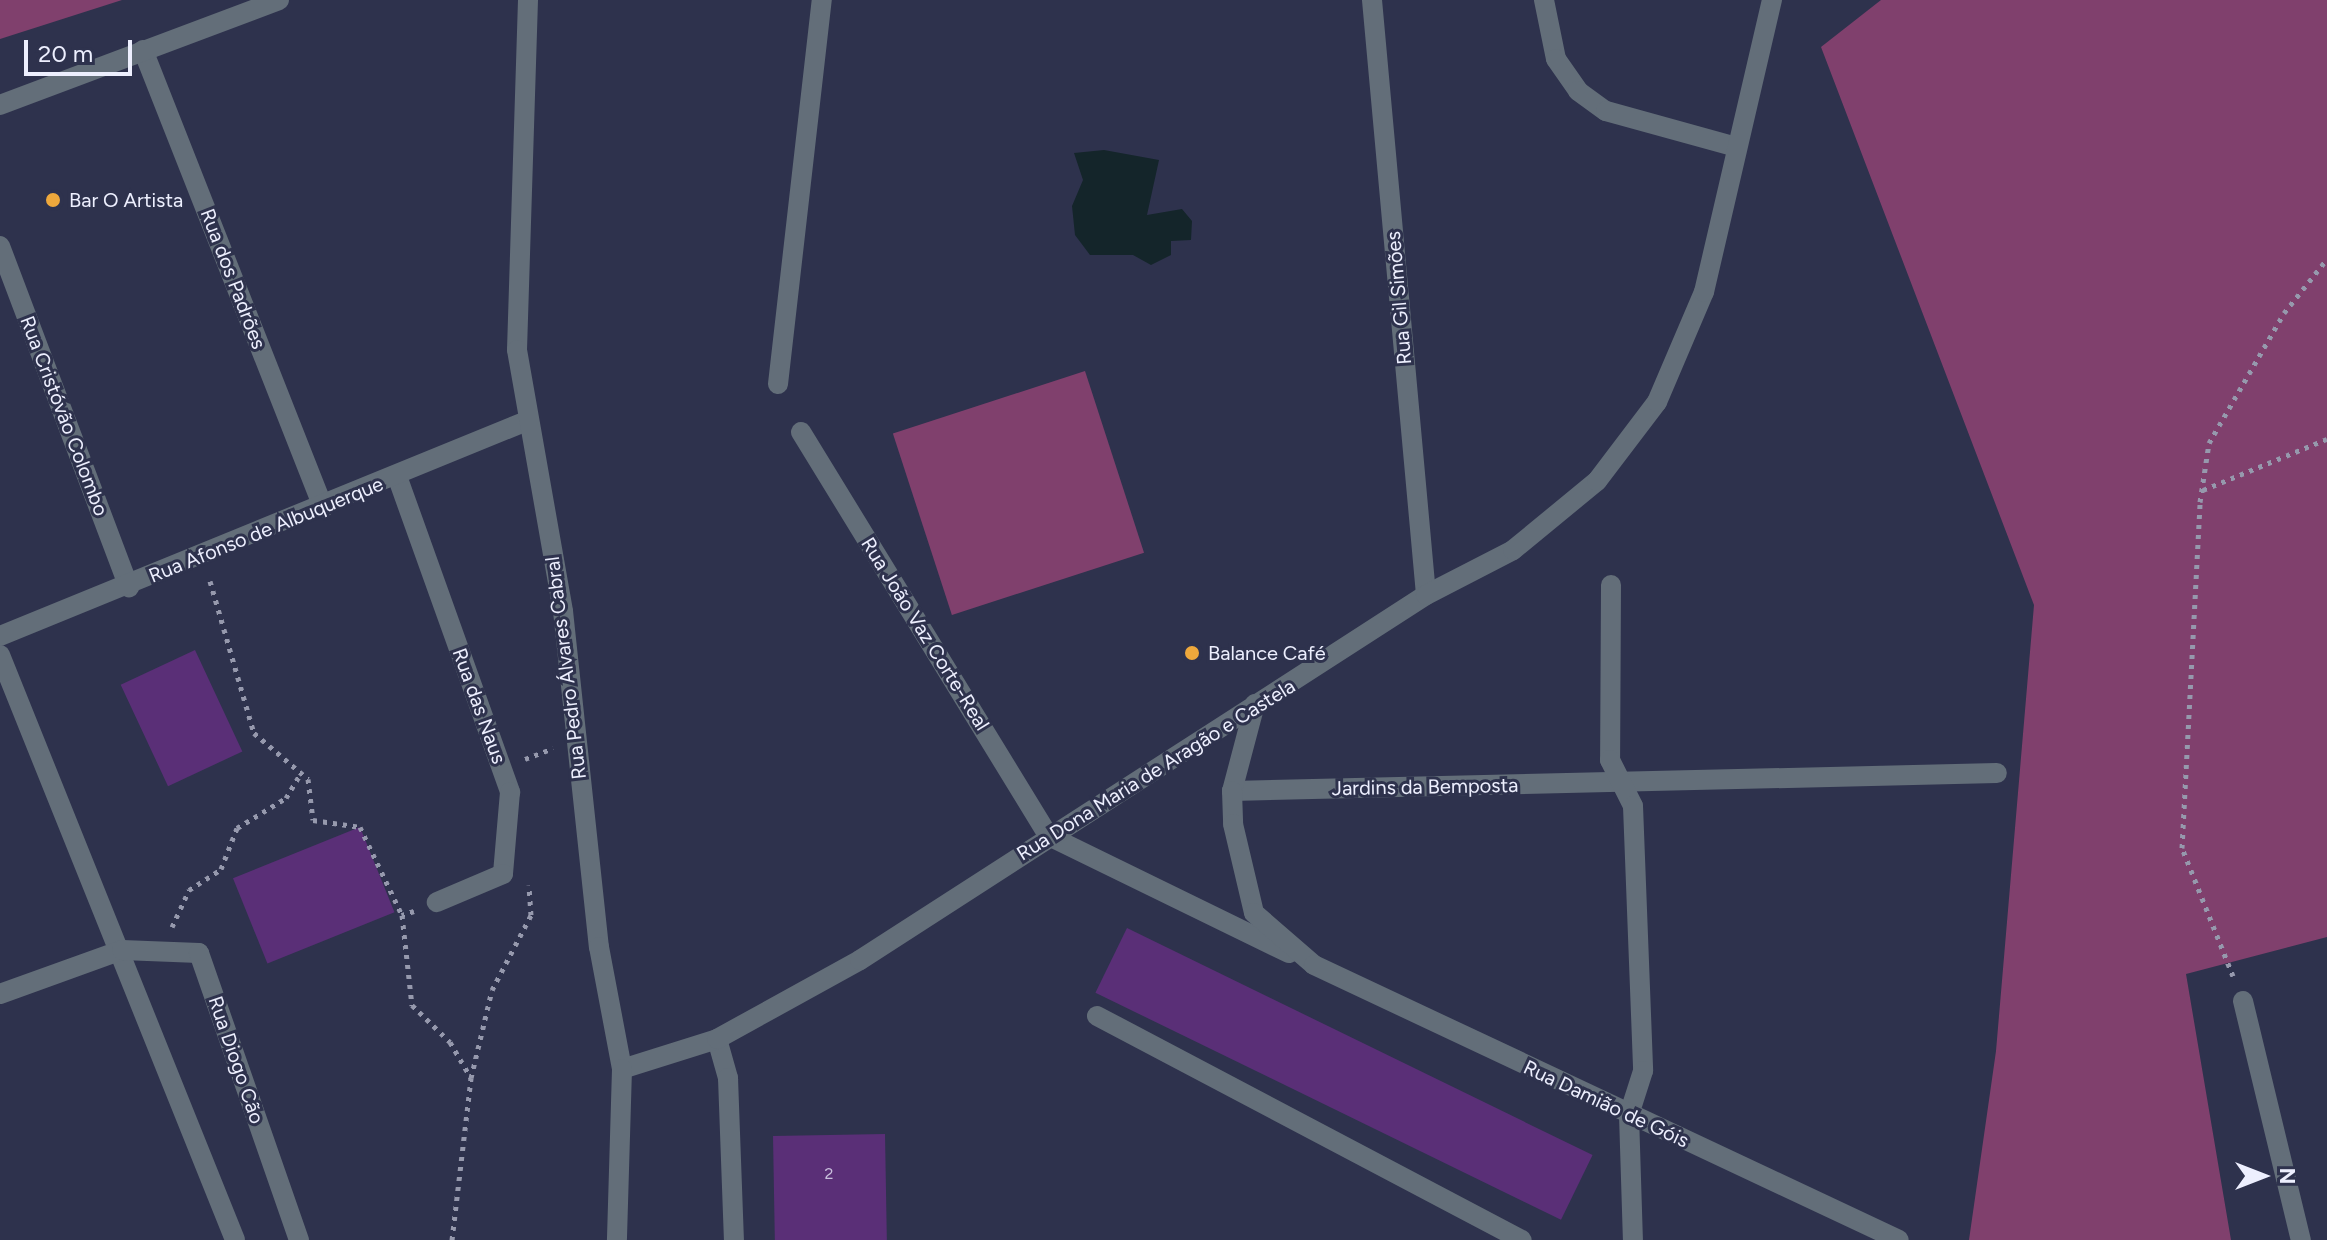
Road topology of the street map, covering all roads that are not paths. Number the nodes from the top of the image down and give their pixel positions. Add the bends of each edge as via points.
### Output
1 (279, 0) edge
2 (528, 0) edge
3 (822, 0) edge
4 (1372, 0) edge
5 (1544, 0) edge
6 (1772, 0) edge
7 (143, 50) junction
8 (0, 105) edge
9 (1733, 146) junction
10 (0, 246) edge
11 (778, 384) dead end
12 (529, 420) junction
13 (801, 432) dead end
14 (397, 476) junction
15 (323, 508) junction
16 (1611, 585) dead end
17 (129, 587) junction
18 (1426, 595) junction
19 (0, 636) edge
20 (0, 655) edge
21 (1255, 704) junction
22 (1997, 773) dead end
23 (1618, 782) junction
24 (1232, 791) junction
25 (1049, 836) junction
26 (437, 902) road end
27 (122, 950) junction
28 (1314, 965) junction
29 (0, 994) edge
30 (2243, 1001) road end
31 (1097, 1016) dead end
32 (717, 1039) junction
33 (622, 1069) junction
34 (1629, 1115) junction
35 (235, 1240) edge
36 (299, 1240) edge
37 (617, 1240) edge
38 (734, 1240) edge
39 (1521, 1240) edge
40 (1633, 1240) edge
41 (1899, 1240) edge
42 (2301, 1240) edge

1 - 7 street
2 - 12 street, Rua Pedro Álvares Cabral via 517,350
3 - 11 street
4 - 18 street, Rua Gil Simões
5 - 9 street via 1556,59 1578,91 1606,111
6 - 9 street, Rua Dona Maria de Aragão e Castela
7 - 8 street
7 - 15 street, Rua dos Padrões
9 - 18 street, Rua Dona Maria de Aragão e Castela via 1704,292 1657,402 1597,481 1513,550
10 - 17 street, Rua Cristóvão Colombo
12 - 14 street, Rua Afonso de Albuquerque
12 - 33 street, Rua Pedro Álvares Cabral via 563,611 599,947
13 - 25 street, Rua João Vaz Corte-Real
14 - 15 street, Rua Afonso de Albuquerque
14 - 26 street, Rua das Naus via 510,792 503,874
15 - 17 street, Rua Afonso de Albuquerque
16 - 23 street via 1610,760
17 - 19 street, Rua Afonso de Albuquerque
18 - 21 street, Rua Dona Maria de Aragão e Castela
20 - 27 street
21 - 24 street, Rua Damião de Góis
21 - 25 street, Rua Dona Maria de Aragão e Castela
22 - 23 street, Jardins da Bemposta
23 - 24 street, Jardins da Bemposta
23 - 34 street via 1633,806 1643,1071
24 - 28 street, Rua Damião de Góis via 1254,913
25 - 28 street, Rua Damião de Góis
25 - 32 street, Rua Dona Maria de Aragão e Castela via 860,960
27 - 29 street
27 - 35 street
27 - 36 street, Rua Diogo Cão via 199,953
28 - 34 street, Rua Damião de Góis
30 - 42 street
31 - 39 street
32 - 33 street, Rua Dona Maria de Aragão e Castela
32 - 38 street via 728,1078
33 - 37 street, Rua Pedro Álvares Cabral
34 - 40 street
34 - 41 street, Rua Damião de Góis

